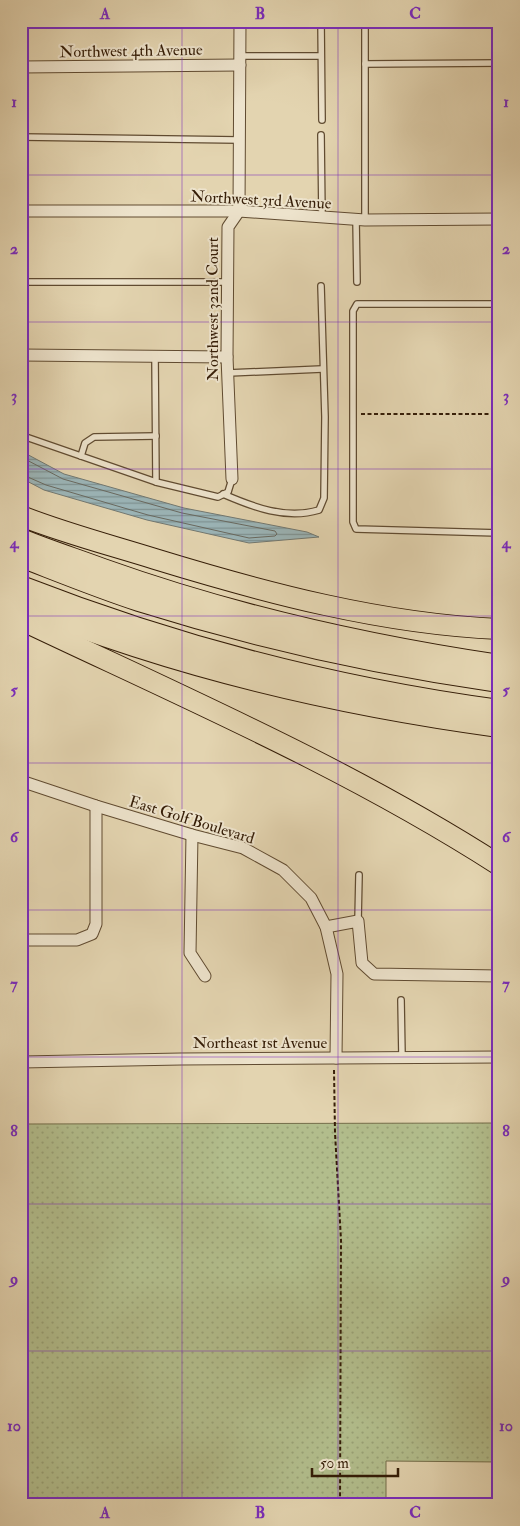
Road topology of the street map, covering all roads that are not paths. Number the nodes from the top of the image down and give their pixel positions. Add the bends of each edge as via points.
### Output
1 (240, 21) edge
2 (321, 21) edge
3 (365, 21) edge
4 (321, 56) junction
5 (240, 60) junction
6 (499, 62) edge
7 (365, 64) junction
8 (21, 67) edge
9 (322, 120) dead end
10 (321, 135) dead end
11 (21, 137) edge
12 (240, 140) junction
13 (21, 211) edge
14 (239, 211) junction
15 (322, 217) junction
16 (499, 219) edge
17 (361, 220) junction
18 (21, 282) edge
19 (228, 282) junction
20 (357, 282) dead end
21 (321, 286) dead end
22 (499, 304) edge
23 (21, 355) edge
24 (155, 356) junction
25 (228, 357) junction
26 (322, 369) junction
27 (228, 373) junction
28 (156, 436) junction
29 (26, 437) dead end
30 (81, 456) junction
31 (232, 479) joint
32 (156, 482) junction
33 (223, 494) junction
34 (21, 516) edge
35 (499, 533) edge
36 (21, 539) edge
37 (21, 557) edge
38 (21, 586) edge
39 (21, 605) edge
40 (21, 620) edge
41 (439, 625) junction
42 (499, 629) edge
43 (499, 639) edge
44 (499, 665) edge
45 (499, 682) edge
46 (499, 710) edge
47 (499, 727) edge
48 (21, 781) edge
49 (96, 806) junction
50 (192, 836) junction
51 (499, 865) edge
52 (359, 875) dead end
53 (358, 921) junction
54 (326, 927) junction
55 (21, 940) edge
56 (205, 976) dead end
57 (499, 976) edge
58 (401, 1000) dead end
59 (402, 1057) junction
60 (499, 1057) edge
61 (336, 1058) junction
62 (21, 1062) edge

1 - 5 street, Northwest 32nd Court
2 - 4 lane
3 - 7 lane
4 - 5 lane
4 - 9 lane
5 - 8 street, Northwest 4th Avenue
5 - 12 street, Northwest 32nd Court
6 - 7 lane
7 - 17 lane
10 - 15 lane
11 - 12 lane
12 - 14 street, Northwest 32nd Court
13 - 14 street, Northwest 3rd Avenue
14 - 15 street, Northwest 3rd Avenue
14 - 19 street, Northwest 32nd Court via 228,227
15 - 17 street, Northwest 3rd Avenue
16 - 17 street, Northwest 3rd Avenue
17 - 20 lane
18 - 19 lane
19 - 25 street, Northwest 32nd Court
21 - 26 lane
22 - 35 lane via 357,304 353,311 353,522 356,529
23 - 24 street
24 - 25 street
24 - 28 lane
25 - 27 street, Northwest 32nd Court
26 - 27 lane
26 - 33 lane via 324,498 319,510 296,514 262,510
27 - 31 street, Northwest 32nd Court
28 - 30 lane via 94,436 85,443
28 - 32 lane
29 - 30 lane
30 - 32 lane
31 - 33 lane via 228,492
32 - 33 lane via 218,497
34 - 41 highway via 259,589
36 - 44 highway via 143,583 264,619 388,647
37 - 45 highway via 138,600 260,635 386,664
38 - 46 highway via 121,623 246,660 371,689
39 - 47 highway via 159,654 283,688 406,713
40 - 51 highway via 363,785
41 - 42 highway
41 - 43 highway via 455,634
48 - 49 street, East Golf Boulevard
49 - 50 street, East Golf Boulevard
49 - 55 street via 96,924 92,934 77,940
50 - 54 street, East Golf Boulevard via 243,848 283,870 311,898
50 - 56 street via 190,953
52 - 53 lane
53 - 54 street
53 - 57 street via 362,963 374,974
54 - 61 street, East Golf Boulevard via 337,974
58 - 59 lane
59 - 60 street, Northeast 1st Avenue
59 - 61 street, Northeast 1st Avenue
61 - 62 street, Northeast 1st Avenue

